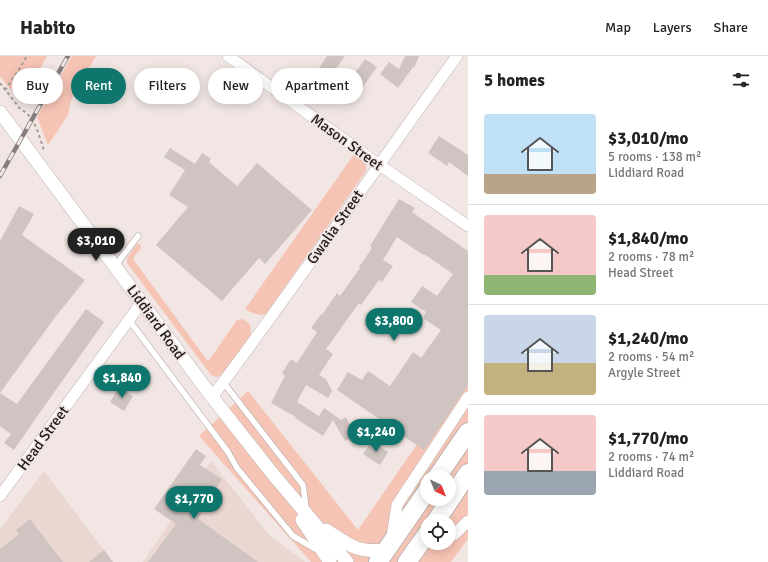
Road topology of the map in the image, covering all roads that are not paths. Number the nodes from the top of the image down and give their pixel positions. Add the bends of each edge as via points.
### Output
1 (228, 56) edge
2 (457, 56) edge
3 (0, 112) edge
4 (378, 164) junction
5 (468, 226) edge
6 (138, 236) dead end
7 (116, 267) junction
8 (142, 302) junction
9 (129, 320) junction
10 (223, 382) junction
11 (212, 397) junction
12 (468, 397) edge
13 (468, 432) edge
14 (442, 470) edge
15 (272, 473) junction
16 (468, 473) edge
17 (0, 496) edge
18 (420, 501) edge
19 (441, 514) edge
20 (308, 516) junction
21 (468, 521) edge
22 (456, 534) edge
23 (420, 547) edge
24 (385, 551) edge
25 (328, 559) edge
26 (347, 562) edge
27 (407, 562) edge

1 - 4 street, Mason Street
2 - 4 street, Gwalia Street
3 - 7 street, Liddiard Road
4 - 5 street, Mason Street
4 - 10 street, Gwalia Street via 264,328
6 - 7 lane
7 - 8 street, Liddiard Road
8 - 9 street, Head Street
8 - 11 street, Liddiard Road
9 - 17 street, Head Street
9 - 25 lane via 228,452 236,468 293,536
10 - 11 street, Gwalia Street
10 - 20 lane via 303,485
11 - 15 street, Liddiard Road
12 - 24 street via 398,505
13 - 14 highway
15 - 20 street, Liddiard Road
15 - 25 street, Liddiard Road
16 - 19 highway
18 - 24 highway
20 - 24 street via 359,550
20 - 26 street, Liddiard Road
21 - 22 street
23 - 27 highway

